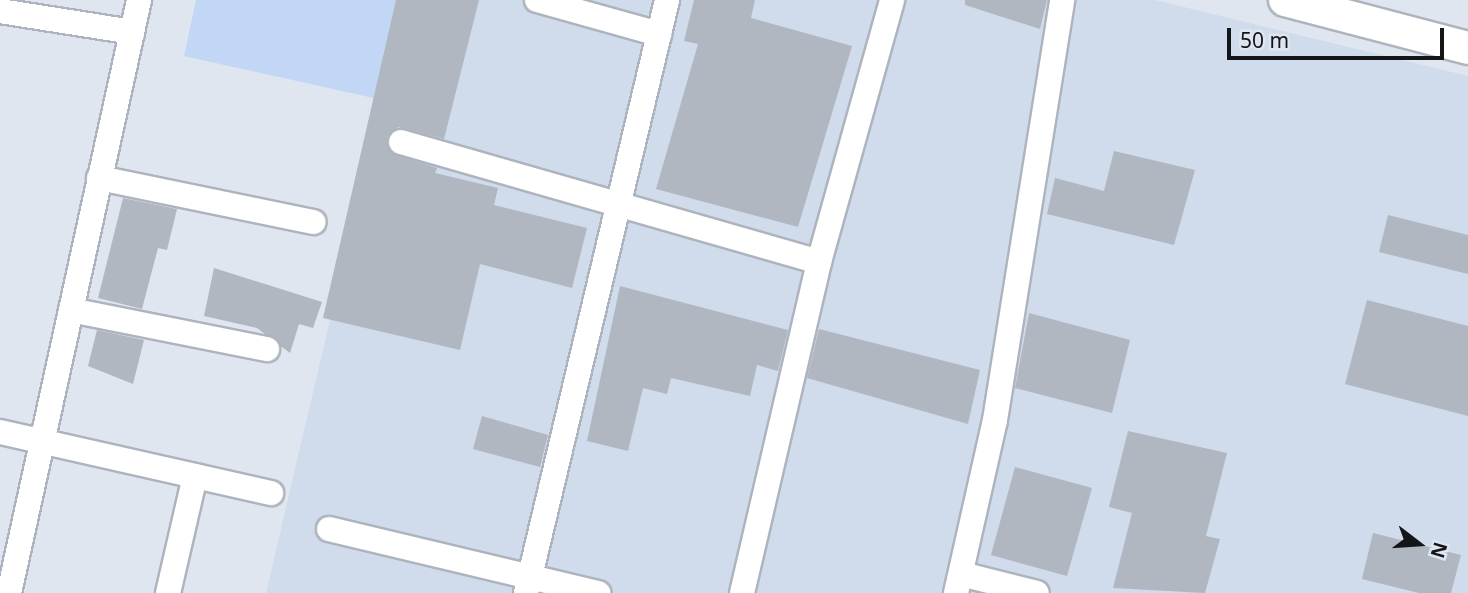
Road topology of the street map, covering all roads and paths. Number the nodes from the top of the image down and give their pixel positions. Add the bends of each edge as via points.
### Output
1 (139, 0) edge
2 (537, 0) edge
3 (667, 0) edge
4 (892, 0) edge
5 (1062, 0) edge
6 (1285, 0) edge
7 (0, 11) edge
8 (132, 32) junction
9 (659, 34) junction
10 (1468, 48) edge
11 (401, 142) dead end
12 (99, 178) junction
13 (619, 200) junction
14 (314, 222) dead end
15 (820, 262) junction
16 (71, 310) junction
17 (267, 348) dead end
18 (0, 432) edge
19 (42, 441) junction
20 (195, 475) junction
21 (271, 493) dead end
22 (328, 529) dead end
23 (959, 584) edge
24 (528, 585) edge
25 (9, 593) edge
26 (168, 593) edge
27 (598, 593) edge
28 (743, 593) edge
29 (1037, 593) edge

1 - 8 street
2 - 9 street
3 - 9 street
4 - 15 street
5 - 23 street via 995,420
6 - 10 street
7 - 8 street
8 - 12 street
9 - 13 street
11 - 13 street
12 - 14 street
12 - 16 street
13 - 15 street
13 - 24 street
15 - 28 street
16 - 17 street
16 - 19 street
18 - 19 street
19 - 20 street
19 - 25 street
20 - 21 street
20 - 26 street
22 - 24 street
23 - 29 street
24 - 27 street

